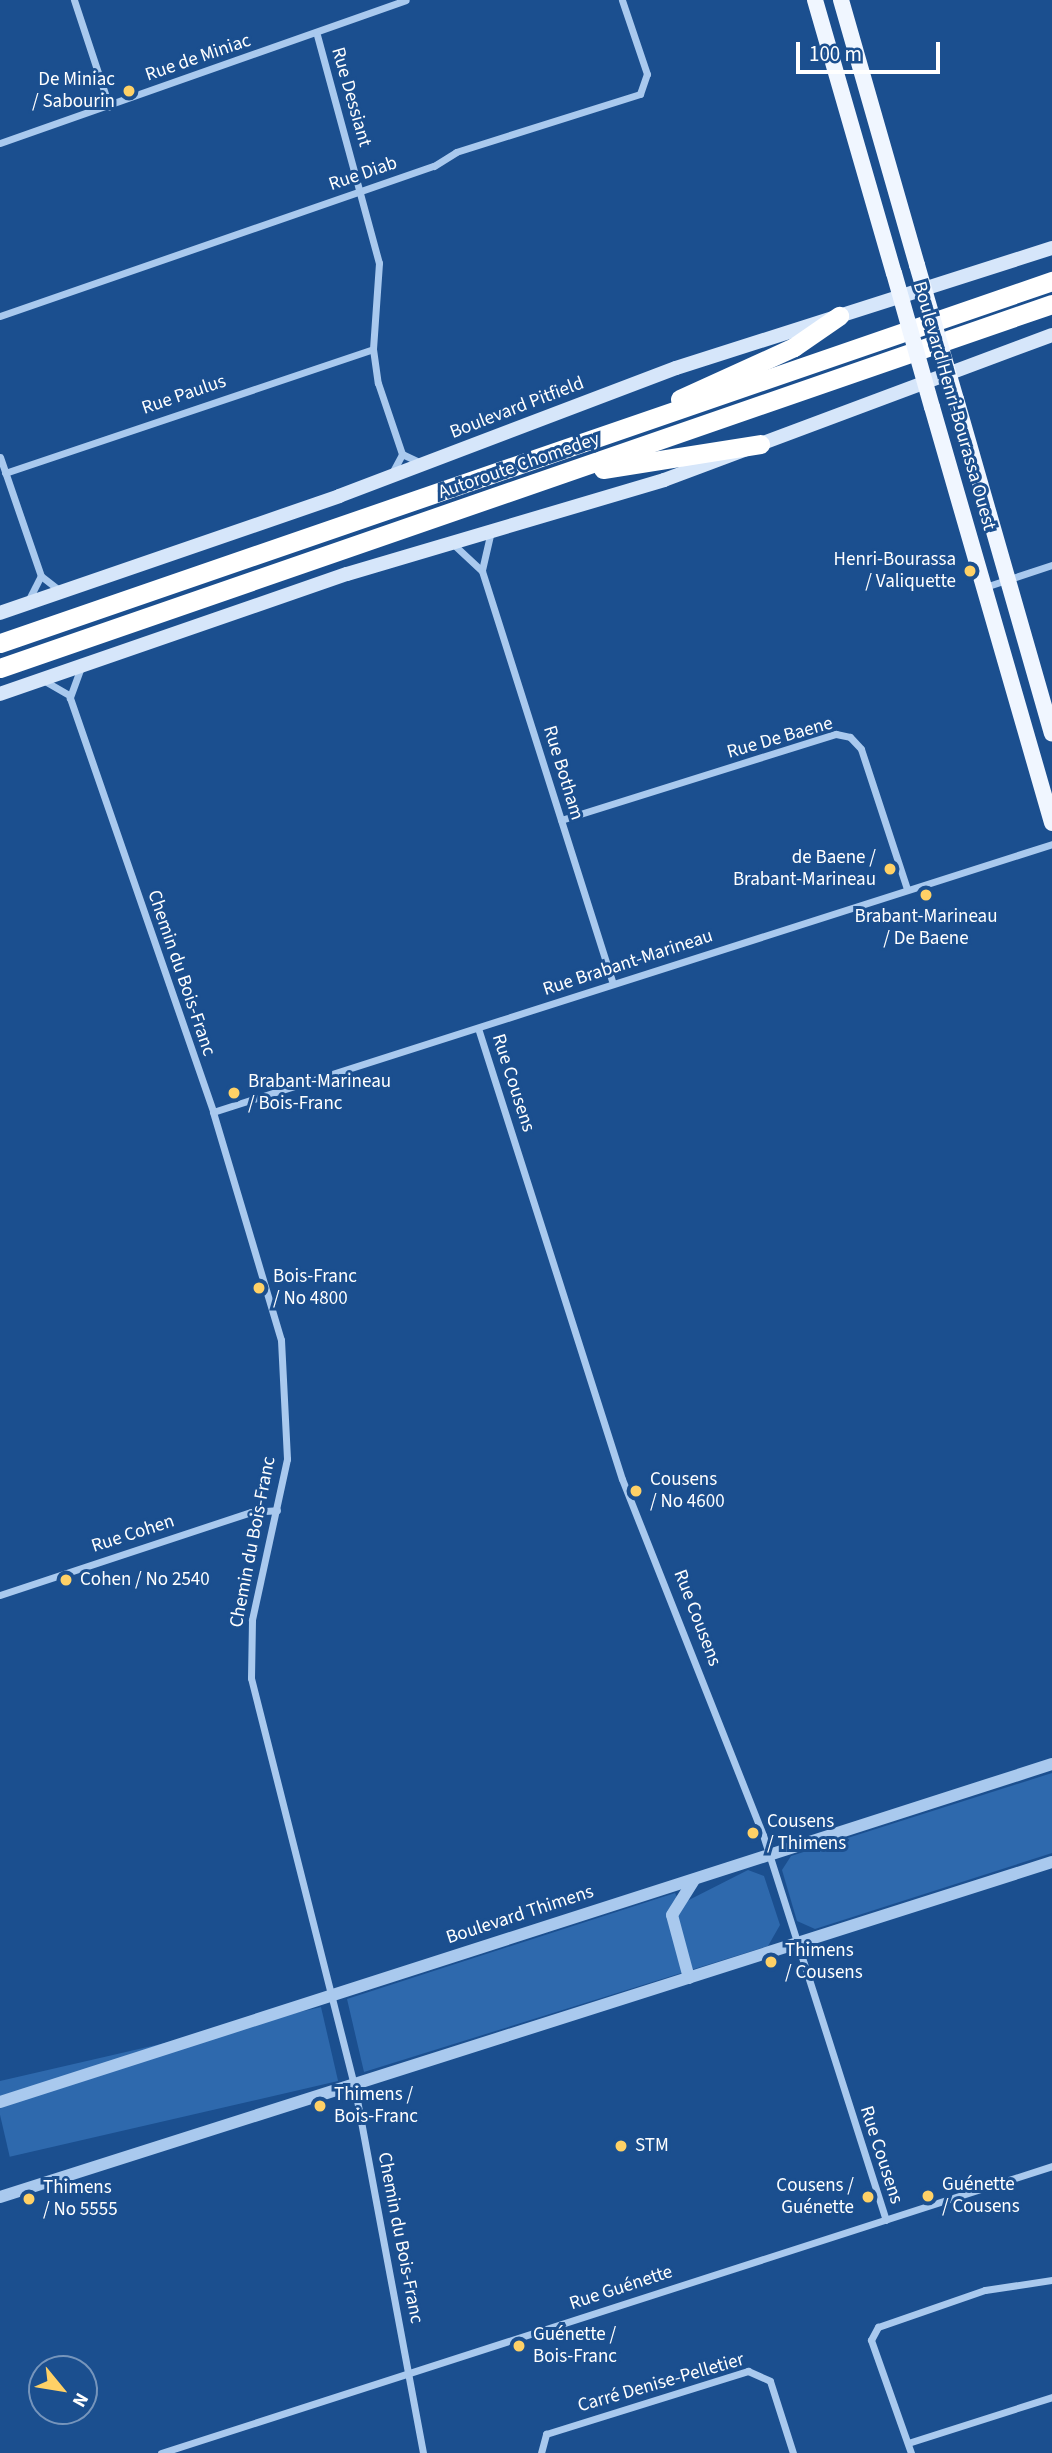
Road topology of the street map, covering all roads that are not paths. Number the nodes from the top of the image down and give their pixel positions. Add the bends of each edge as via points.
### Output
1 (74, 0) edge
2 (405, 0) edge
3 (622, 0) edge
4 (815, 0) edge
5 (841, 0) edge
6 (317, 35) junction
7 (109, 106) junction
8 (0, 143) edge
9 (362, 191) junction
10 (1052, 248) edge
11 (1052, 281) edge
12 (1052, 304) edge
13 (0, 316) edge
14 (839, 316) junction
15 (1052, 335) edge
16 (373, 349) junction
17 (614, 432) junction
18 (760, 444) junction
19 (402, 454) junction
20 (0, 457) edge
21 (424, 464) junction
22 (5, 473) junction
23 (567, 473) junction
24 (390, 477) junction
25 (492, 531) junction
26 (450, 542) junction
27 (1052, 565) edge
28 (482, 571) junction
29 (41, 576) junction
30 (1008, 580) junction
31 (985, 587) junction
32 (61, 593) junction
33 (26, 605) junction
34 (0, 613) edge
35 (0, 643) edge
36 (82, 666) junction
37 (0, 668) edge
38 (43, 680) junction
39 (0, 694) edge
40 (69, 695) junction
41 (1052, 734) edge
42 (561, 820) junction
43 (1052, 824) edge
44 (1052, 844) edge
45 (906, 889) junction
46 (613, 984) junction
47 (478, 1028) junction
48 (213, 1112) junction
49 (277, 1510) junction
50 (0, 1595) edge
51 (1052, 1764) edge
52 (768, 1855) junction
53 (1052, 1862) edge
54 (694, 1880) junction
55 (795, 1944) junction
56 (689, 1978) junction
57 (333, 1995) junction
58 (354, 2084) junction
59 (0, 2102) edge
60 (1052, 2166) edge
61 (0, 2197) edge
62 (886, 2220) junction
63 (1052, 2280) edge
64 (408, 2373) junction
65 (1052, 2397) edge
66 (908, 2443) junction
67 (160, 2453) edge
68 (423, 2453) edge
69 (541, 2453) edge
70 (793, 2453) edge
71 (911, 2453) edge

1 - 7 street
2 - 6 street, Rue de Miniac
3 - 9 street, Rue Diab via 647,74 640,94 456,152
4 - 31 main road, Boulevard Henri-Bourassa Ouest, bridge
5 - 30 main road, Boulevard Henri-Bourassa Ouest, bridge
6 - 7 street, Rue de Miniac
6 - 9 street, Rue Dessiant
7 - 8 street, Rue de Miniac
9 - 13 street, Rue Diab
9 - 16 street, Rue Dessiant via 379,263
10 - 14 main road, Boulevard Pitfield
11 - 17 highway, Autoroute Chomedey
12 - 23 highway, Autoroute Chomedey
14 - 17 highway via 794,347
14 - 21 main road, Boulevard Pitfield via 676,368
15 - 18 main road
16 - 19 street, Rue Dessiant
16 - 22 street, Rue Paulus
17 - 35 highway, Autoroute Chomedey
18 - 23 highway
18 - 25 main road
19 - 21 street
19 - 24 street
20 - 22 street
21 - 24 main road, Boulevard Pitfield
22 - 29 street
23 - 37 highway, Autoroute Chomedey
24 - 32 main road, Boulevard Pitfield
25 - 26 main road
25 - 28 street
26 - 28 street, Rue Botham via 469,552
26 - 36 main road
27 - 30 street
28 - 42 street, Rue Botham
29 - 32 street
29 - 33 street
30 - 31 street
30 - 41 main road, Boulevard Henri-Bourassa Ouest
31 - 43 main road, Boulevard Henri-Bourassa Ouest
32 - 33 main road, Boulevard Pitfield
33 - 34 main road, Boulevard Pitfield
36 - 38 main road
36 - 40 street
38 - 39 main road
38 - 40 street
40 - 48 street, Chemin du Bois-Franc
42 - 45 street, Rue De Baene via 836,734 850,737 861,749
42 - 46 street, Rue Botham
44 - 45 street, Rue Brabant-Marineau
45 - 46 street, Rue Brabant-Marineau
46 - 47 street, Rue Brabant-Marineau
47 - 48 street, Rue Brabant-Marineau
47 - 52 street, Rue Cousens via 622,1479
48 - 49 street, Chemin du Bois-Franc via 282,1349 288,1433
49 - 50 street, Rue Cohen via 251,1512
49 - 57 street, Chemin du Bois-Franc via 252,1620 250,1671
51 - 52 street, Boulevard Thimens
52 - 54 street, Boulevard Thimens
52 - 55 street, Rue Cousens
53 - 55 street
54 - 56 street via 672,1915
54 - 57 street, Boulevard Thimens
55 - 56 street
55 - 62 street, Rue Cousens
56 - 58 street
57 - 58 street, Chemin du Bois-Franc
57 - 59 street, Boulevard Thimens
58 - 61 street
58 - 64 street, Chemin du Bois-Franc
60 - 62 street, Rue Guénette
62 - 64 street, Rue Guénette
63 - 66 street via 985,2290 878,2328 871,2340
64 - 67 street, Rue Guénette
64 - 68 street, Chemin du Bois-Franc
65 - 66 street
66 - 71 street
69 - 70 street, Carré Denise-Pelletier via 546,2434 748,2371 770,2381

